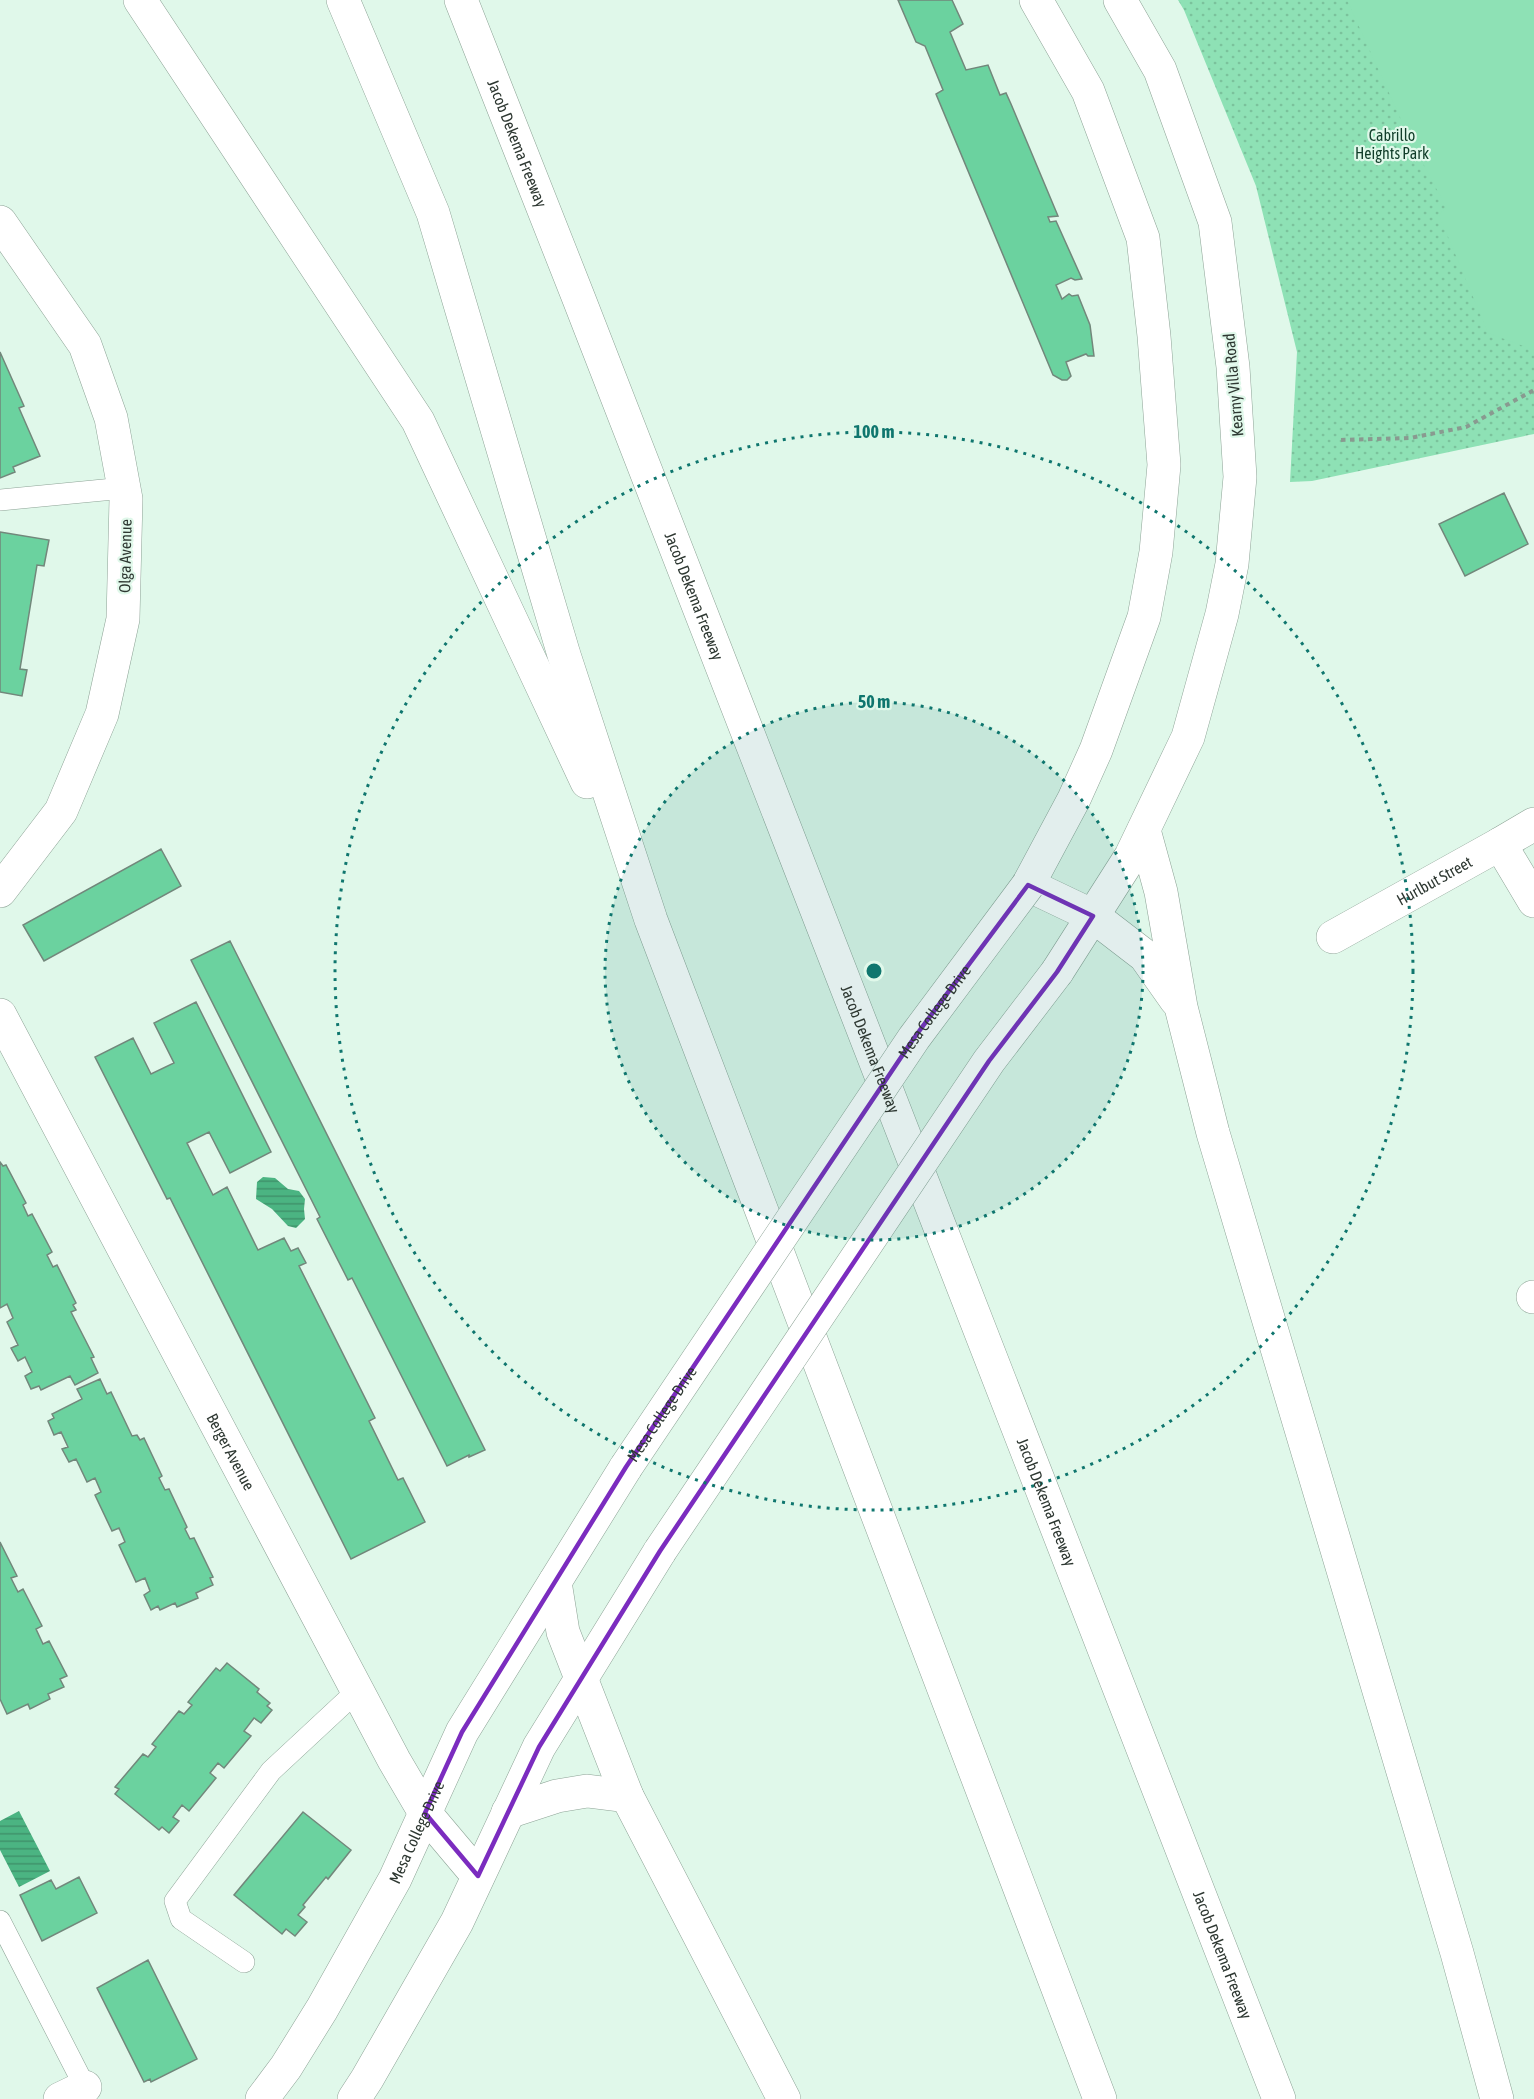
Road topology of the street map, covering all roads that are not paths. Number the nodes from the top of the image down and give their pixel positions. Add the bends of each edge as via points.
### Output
1 (140, 0) edge
2 (343, 0) edge
3 (461, 0) edge
4 (1036, 0) edge
5 (1120, 0) edge
6 (0, 222) edge
7 (124, 488) junction
8 (0, 500) edge
9 (1534, 824) edge
10 (1144, 830) junction
11 (1500, 844) junction
12 (1028, 885) junction
13 (0, 891) edge
14 (1534, 901) edge
15 (1093, 916) junction
16 (651, 920) junction
17 (1333, 937) dead end
18 (1181, 1007) junction
19 (0, 1015) edge
20 (555, 1582) junction
21 (581, 1678) junction
22 (357, 1691) junction
23 (627, 1796) junction
24 (508, 1812) junction
25 (425, 1813) junction
26 (478, 1876) junction
27 (0, 1920) edge
28 (244, 1962) dead end
29 (72, 2093) edge
30 (262, 2099) edge
31 (354, 2099) edge
32 (784, 2099) edge
33 (1100, 2099) edge
34 (1280, 2099) edge
35 (1497, 2099) edge

1 - 16 main road via 418,421
2 - 16 main road via 433,213 564,655
3 - 34 main road, Jacob Dekema Freeway
4 - 12 main road, Mesa College Drive via 1088,91 1143,238 1164,465 1156,552 1144,618 1096,750
5 - 10 main road, Kearny Villa Road via 1160,70 1215,222 1233,367 1240,477 1232,564 1222,614 1188,737
6 - 7 main road, Olga Avenue via 85,345 111,418
7 - 8 lane
7 - 13 main road, Olga Avenue via 123,619 102,714 61,811
9 - 11 main road, Hurlbut Street
10 - 15 main road
10 - 18 main road via 1161,892
11 - 14 main road
11 - 17 main road, Hurlbut Street
12 - 15 main road
12 - 20 main road, Mesa College Drive, bridge via 914,1038 626,1467
15 - 18 main road via 1145,956
15 - 21 main road, bridge via 1057,972 989,1061 660,1551
16 - 33 main road
18 - 35 main road via 1218,1148
19 - 22 main road, Berger Avenue
20 - 21 main road via 563,1632
20 - 25 main road, Mesa College Drive via 462,1732
21 - 23 main road
21 - 24 main road via 538,1747
22 - 25 main road, Berger Avenue
22 - 28 lane via 271,1771 175,1902 181,1919
23 - 24 main road via 587,1791
23 - 32 main road
24 - 26 main road
25 - 26 main road, Berger Avenue
25 - 30 main road, Mesa College Drive via 395,1879 322,2009
26 - 31 main road via 457,1922
27 - 29 lane

